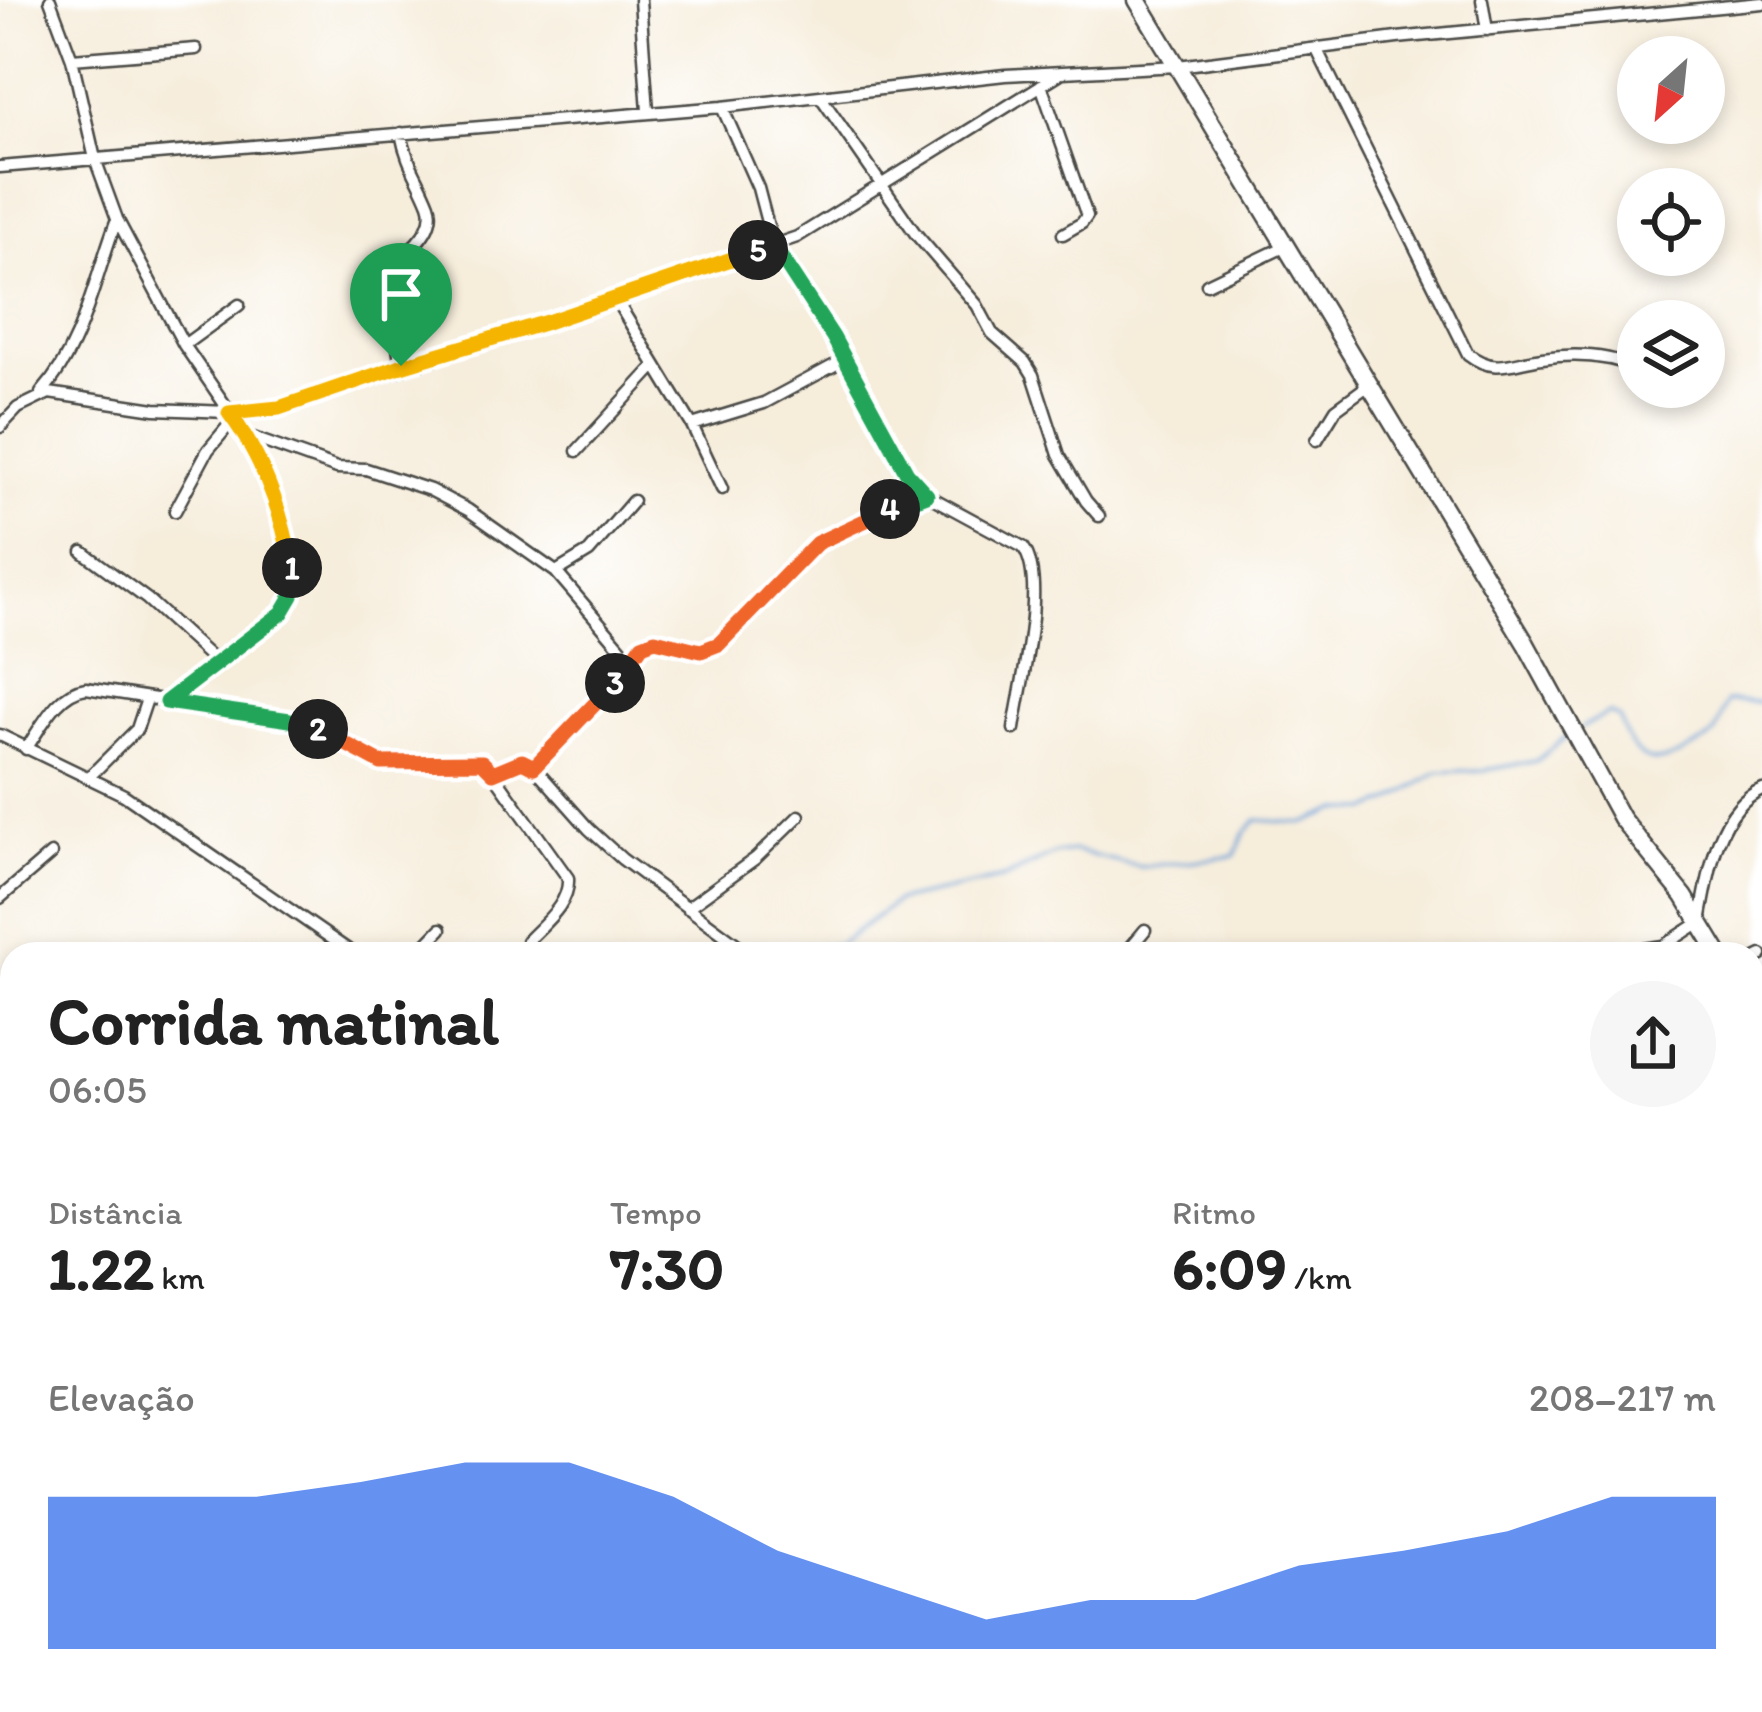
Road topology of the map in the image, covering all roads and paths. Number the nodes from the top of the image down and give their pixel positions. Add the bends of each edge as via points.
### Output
1 (50, 0) edge
2 (628, 0) edge
3 (1137, 0) edge
4 (1482, 0) edge
5 (1762, 3) edge
6 (640, 5) edge
7 (1487, 30) junction
8 (196, 49) dead end
9 (1317, 50) junction
10 (71, 59) junction
11 (1178, 66) junction
12 (1064, 71) junction
13 (1041, 86) junction
14 (820, 96) junction
15 (722, 107) junction
16 (648, 111) junction
17 (400, 133) junction
18 (94, 159) junction
19 (0, 167) edge
20 (884, 186) junction
21 (117, 219) junction
22 (1063, 234) dead end
23 (773, 245) junction
24 (1286, 246) junction
25 (1207, 284) dead end
26 (616, 300) junction
27 (239, 305) dead end
28 (184, 345) junction
29 (844, 360) junction
30 (1617, 360) edge
31 (401, 366) junction
32 (655, 366) junction
33 (1370, 384) junction
34 (39, 395) junction
35 (232, 416) junction
36 (692, 425) junction
37 (0, 427) edge
38 (245, 435) junction
39 (1317, 440) dead end
40 (577, 451) dead end
41 (722, 489) dead end
42 (927, 495) junction
43 (633, 501) dead end
44 (176, 511) dead end
45 (1100, 517) dead end
46 (83, 552) dead end
47 (556, 572) junction
48 (633, 662) junction
49 (217, 663) junction
50 (147, 699) junction
51 (166, 702) junction
52 (1014, 730) dead end
53 (0, 735) edge
54 (26, 749) junction
55 (534, 767) junction
56 (493, 773) junction
57 (89, 777) junction
58 (1762, 789) edge
59 (799, 816) dead end
60 (51, 854) dead end
61 (0, 898) edge
62 (687, 908) junction
63 (1700, 922) junction
64 (441, 929) dead end
65 (1145, 930) dead end
66 (527, 941) dead end
67 (337, 942) edge
68 (429, 942) edge
69 (734, 942) edge
70 (1135, 942) edge
71 (1669, 942) edge
72 (1712, 942) edge

1 - 10 street
2 - 6 street
3 - 11 street
4 - 7 street
5 - 7 street
6 - 16 street
7 - 9 street
8 - 10 street
9 - 11 street
9 - 30 street via 1468,354 1503,368 1540,358
10 - 18 street
11 - 12 street
11 - 24 street
12 - 13 street
12 - 14 street
13 - 20 street
13 - 22 street via 1087,216
14 - 15 street
14 - 20 street
15 - 16 street
15 - 23 street
16 - 17 street
17 - 18 street
17 - 31 street via 430,207 409,253 377,278
18 - 19 street
18 - 21 street
20 - 23 street
20 - 45 street via 992,333 1025,362 1060,455
21 - 28 street
21 - 34 street via 72,344
23 - 26 street
23 - 29 street
24 - 25 street
24 - 33 street
26 - 31 street
26 - 32 street
27 - 28 street
28 - 35 street
29 - 36 street via 764,403
29 - 42 street
31 - 35 street
32 - 36 street
32 - 40 street
33 - 39 street via 1336,409
33 - 63 street via 1621,818
34 - 35 street
34 - 37 street
35 - 38 street
35 - 44 street
36 - 41 street
38 - 47 street via 430,490
38 - 49 street via 276,502 292,596 282,613
42 - 48 street via 817,543 719,644 701,651 655,640
42 - 52 street via 1023,547 1035,570
43 - 47 street via 590,552
46 - 49 street
47 - 48 street
48 - 55 street
49 - 51 street
50 - 51 street
50 - 54 street via 71,690
50 - 57 street via 137,729
51 - 56 street via 290,720 381,763 482,762
53 - 54 street
54 - 57 street
55 - 56 street via 522,761
55 - 62 street via 605,844
56 - 66 street via 568,878 560,905
57 - 67 street
58 - 63 street via 1724,830
59 - 62 street
60 - 61 street
62 - 69 street
63 - 71 street
63 - 72 street
64 - 68 street
65 - 70 street

